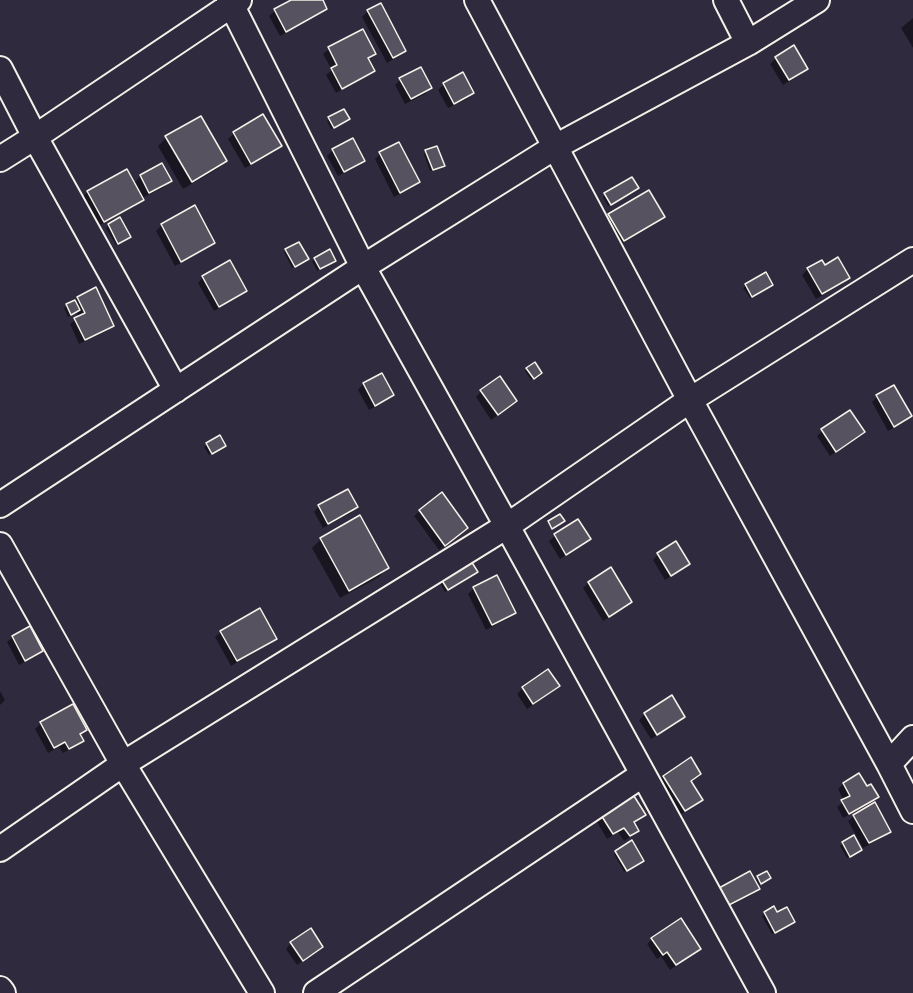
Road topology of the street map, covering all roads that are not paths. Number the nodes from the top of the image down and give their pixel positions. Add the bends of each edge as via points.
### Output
1 (477, 0) edge
2 (726, 0) edge
3 (817, 0) edge
4 (233, 2) edge
5 (748, 43) junction
6 (0, 69) edge
7 (35, 137) junction
8 (555, 147) junction
9 (0, 159) edge
10 (913, 260) edge
11 (363, 267) junction
12 (176, 390) junction
13 (690, 400) junction
14 (0, 505) edge
15 (507, 526) junction
16 (0, 545) edge
17 (913, 738) edge
18 (123, 764) junction
19 (889, 764) junction
20 (642, 775) junction
21 (913, 811) edge
22 (0, 849) edge
23 (0, 989) edge
24 (3, 993) edge
25 (262, 993) edge
26 (316, 993) edge
27 (763, 993) edge

1 - 8 street
2 - 5 street
3 - 5 street
4 - 7 street
4 - 11 street
5 - 8 street
6 - 7 street
7 - 9 street
7 - 12 street
8 - 11 street
8 - 13 street
10 - 13 street
11 - 12 street
11 - 15 street
12 - 14 street
13 - 15 street
13 - 19 street
15 - 18 street
15 - 20 street
16 - 18 street
17 - 19 street
18 - 22 street
18 - 25 street
19 - 21 street
20 - 26 street
20 - 27 street
23 - 24 street

